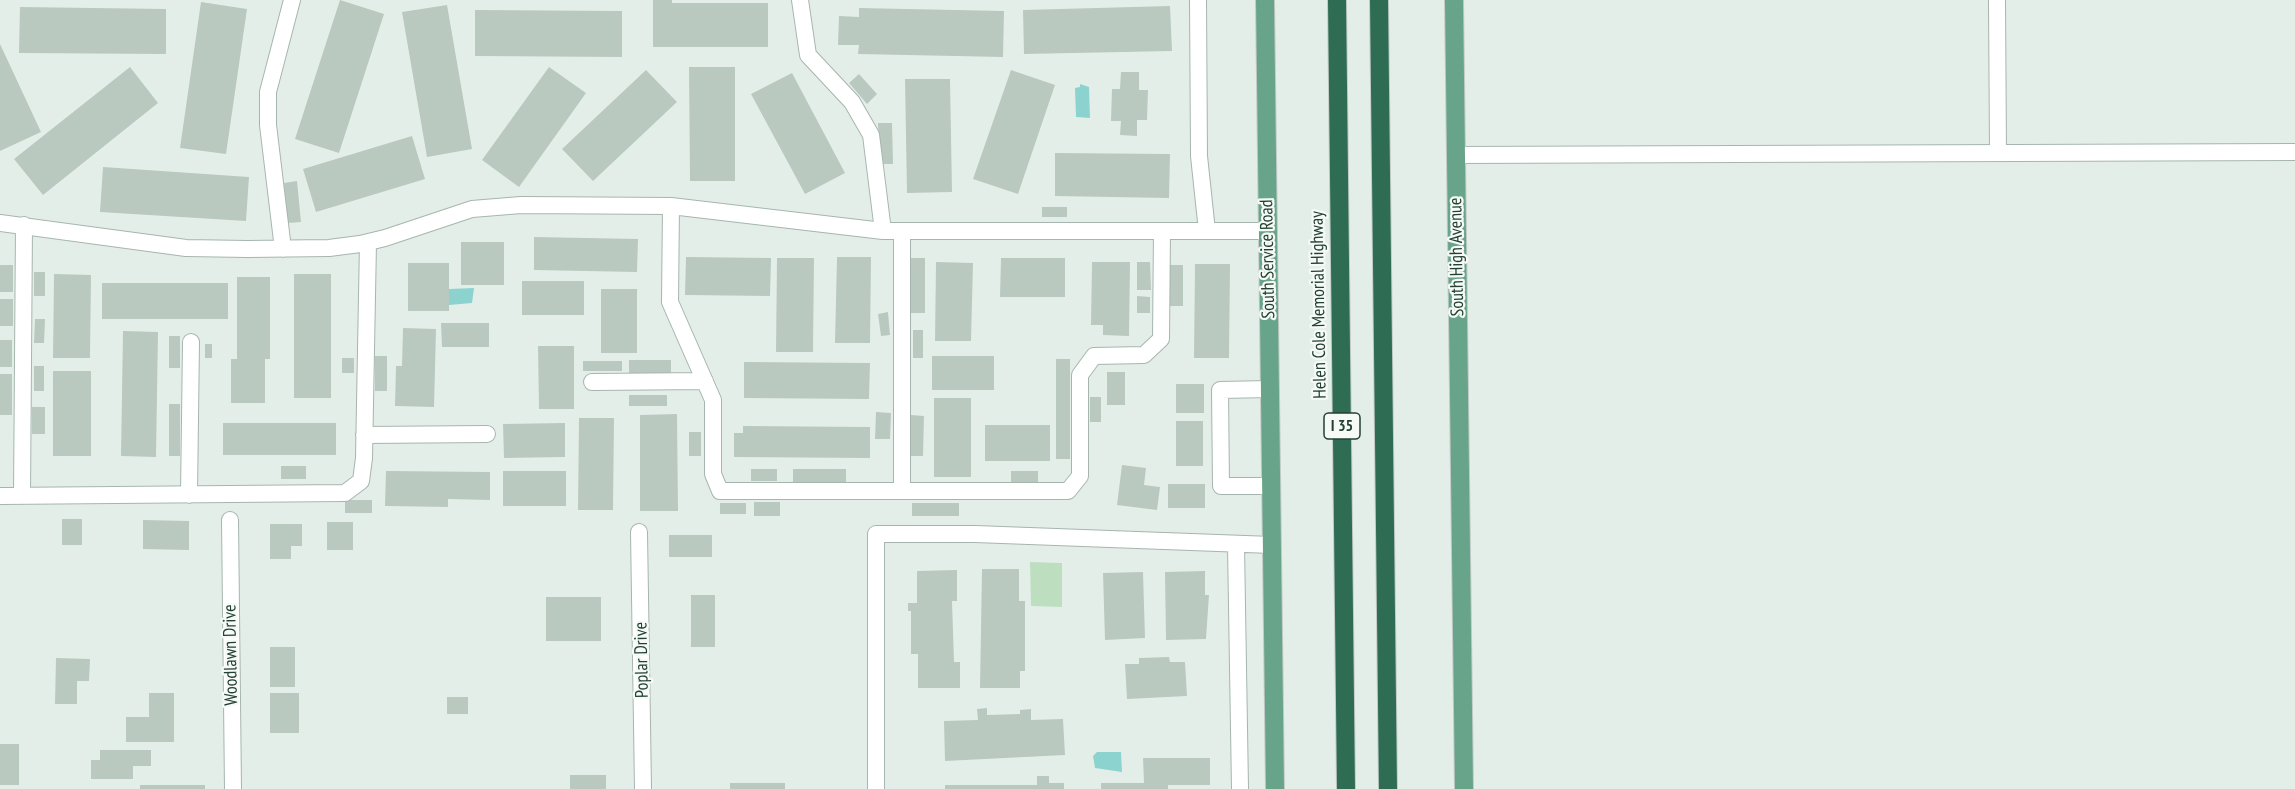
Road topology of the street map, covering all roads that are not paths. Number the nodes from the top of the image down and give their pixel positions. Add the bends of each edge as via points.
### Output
1 (292, 0) edge
2 (800, 0) edge
3 (1198, 0) edge
4 (1265, 0) edge
5 (1336, 0) edge
6 (1379, 0) edge
7 (1454, 0) edge
8 (1997, 0) edge
9 (2295, 152) edge
10 (1998, 153) junction
11 (1456, 155) junction
12 (671, 206) junction
13 (0, 223) edge
14 (24, 225) junction
15 (883, 231) junction
16 (902, 231) junction
17 (1162, 231) junction
18 (1207, 231) junction
19 (1268, 231) junction
20 (368, 242) junction
21 (283, 249) junction
22 (191, 342) dead end
23 (705, 381) junction
24 (592, 382) dead end
25 (1270, 389) junction
26 (487, 434) dead end
27 (364, 435) junction
28 (1271, 486) junction
29 (902, 491) junction
30 (189, 495) junction
31 (0, 496) edge
32 (22, 496) junction
33 (230, 520) dead end
34 (639, 532) dead end
35 (1236, 544) junction
36 (1272, 545) junction
37 (233, 789) edge
38 (644, 789) edge
39 (876, 789) edge
40 (1240, 789) edge
41 (1275, 789) edge
42 (1346, 789) edge
43 (1388, 789) edge
44 (1464, 789) edge

1 - 21 street via 268,92 268,125
2 - 15 street via 808,55 852,102 871,135
3 - 18 street via 1199,156
4 - 19 main road, South Service Road
5 - 42 highway, Helen Cole Memorial Highway / I 35
6 - 43 highway, I 35
7 - 11 main road, South High Avenue
8 - 10 street
9 - 10 street
10 - 11 street
11 - 44 main road, South High Avenue
12 - 15 street
12 - 20 street via 486,207
12 - 23 street via 670,302
13 - 14 street
14 - 21 street via 186,248
14 - 32 street
15 - 16 street
16 - 17 street
16 - 29 street
17 - 18 street
17 - 29 street via 1161,339 1144,355 1094,357 1080,375 1080,476 1068,491
18 - 19 street
19 - 25 main road, South Service Road
20 - 21 street
20 - 27 street
22 - 30 street
23 - 24 street
23 - 29 street via 713,400 713,474 720,491
25 - 28 main road, South Service Road
25 - 28 street via 1220,390 1221,486
26 - 27 street
27 - 30 street via 361,481 345,493
28 - 36 main road, South Service Road
30 - 32 street
31 - 32 street
33 - 37 street, Woodlawn Drive
34 - 38 street, Poplar Drive
35 - 36 street
35 - 39 street via 876,534
35 - 40 street
36 - 41 main road, South Service Road

